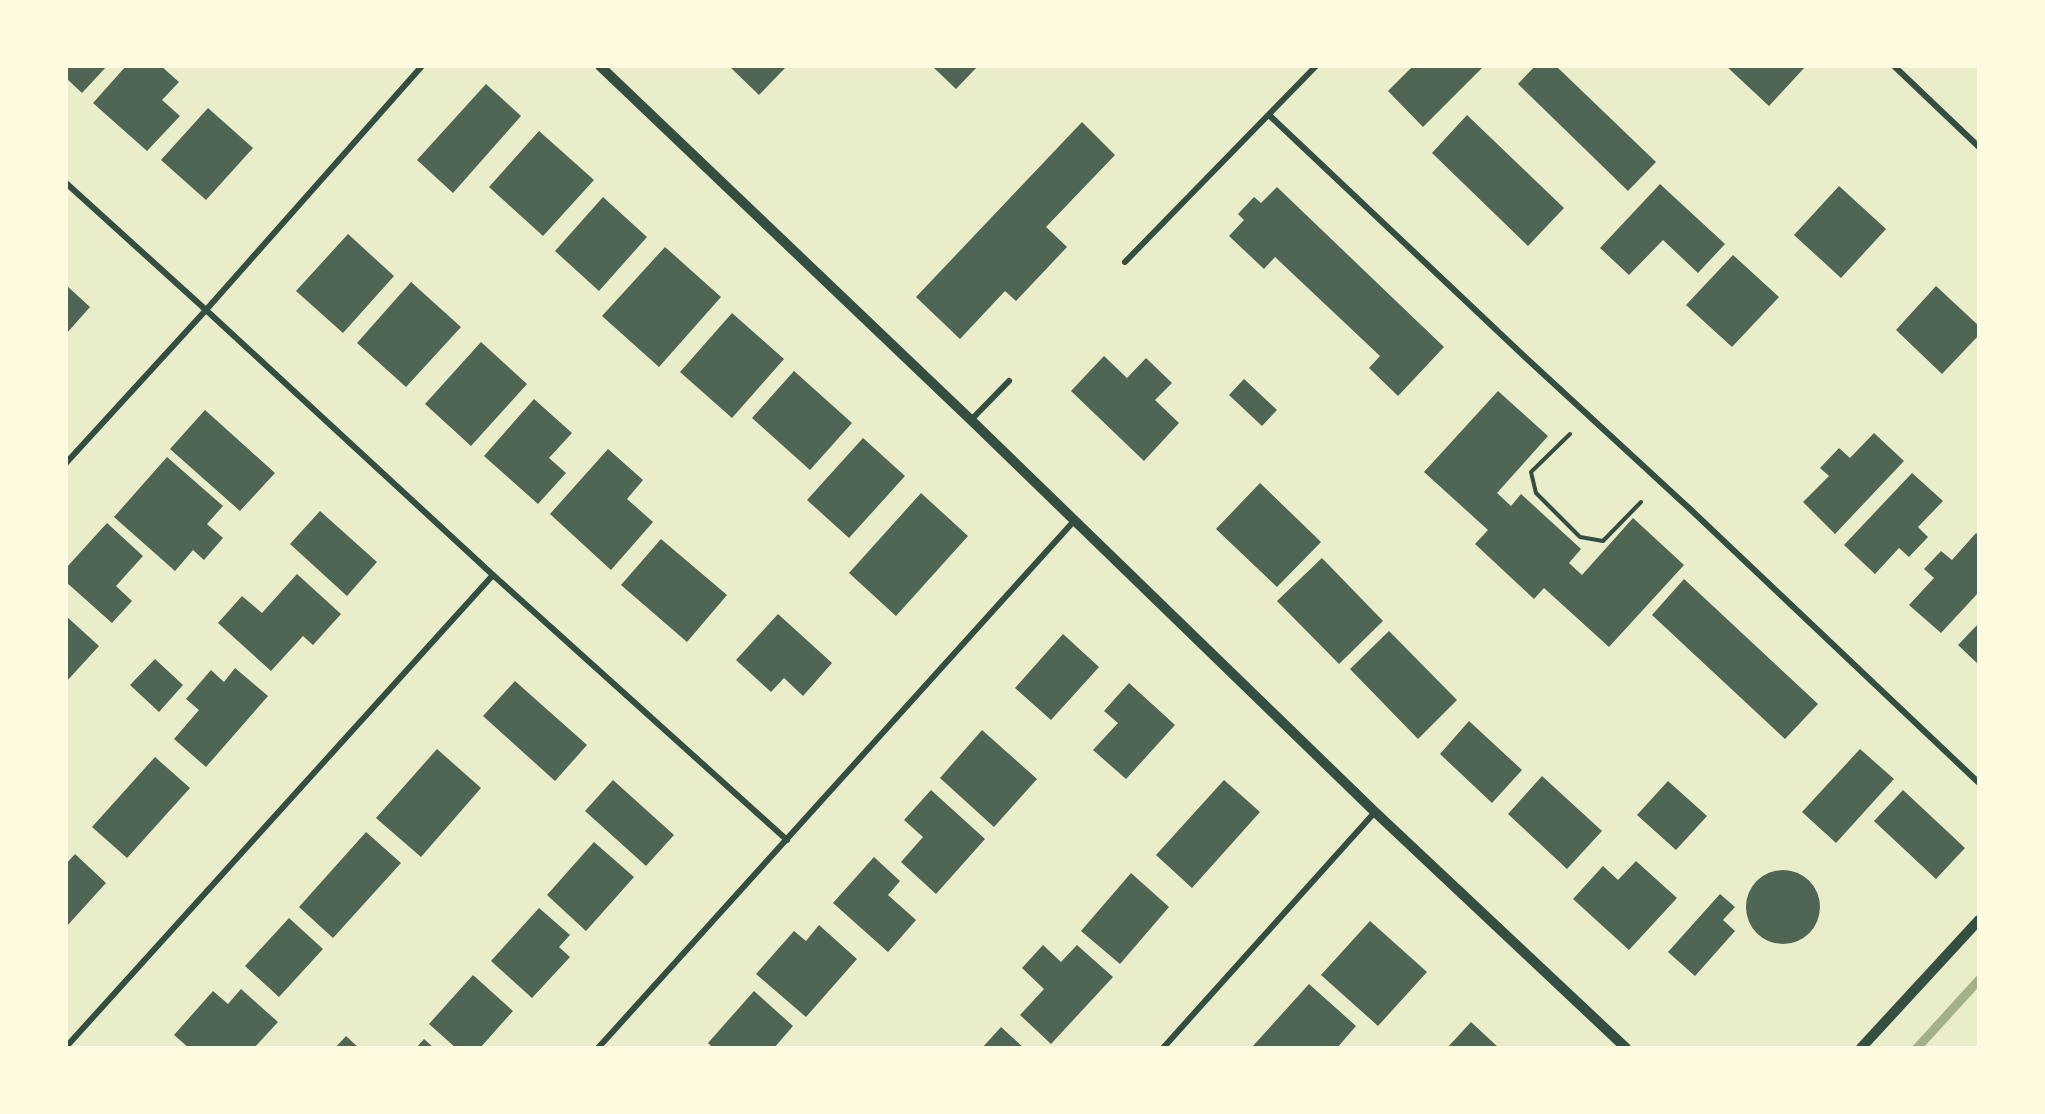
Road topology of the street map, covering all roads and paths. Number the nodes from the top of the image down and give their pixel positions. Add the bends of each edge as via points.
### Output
1 (422, 66) edge
2 (600, 66) edge
3 (1316, 66) edge
4 (1894, 66) edge
5 (1269, 115) junction
6 (1979, 147) edge
7 (66, 183) edge
8 (1125, 262) dead end
9 (206, 310) junction
10 (1009, 381) dead end
11 (971, 420) junction
12 (1570, 434) dead end
13 (66, 463) edge
14 (1641, 502) dead end
15 (1074, 521) junction
16 (493, 575) junction
17 (1979, 783) edge
18 (1375, 812) junction
19 (787, 840) junction
20 (1979, 920) edge
21 (66, 1047) edge
22 (598, 1048) edge
23 (1163, 1048) edge
24 (1626, 1048) edge
25 (1861, 1048) edge

1 - 9 street
2 - 11 street
3 - 5 street
4 - 6 street
5 - 8 street
5 - 17 street
7 - 9 street
9 - 13 street
9 - 16 street
10 - 11 street
11 - 15 street
12 - 14 path via 1531,472 1536,493 1580,537 1603,541
15 - 18 street
15 - 19 street
16 - 19 street
16 - 21 street
18 - 23 street
18 - 24 street
19 - 22 street
20 - 25 street

